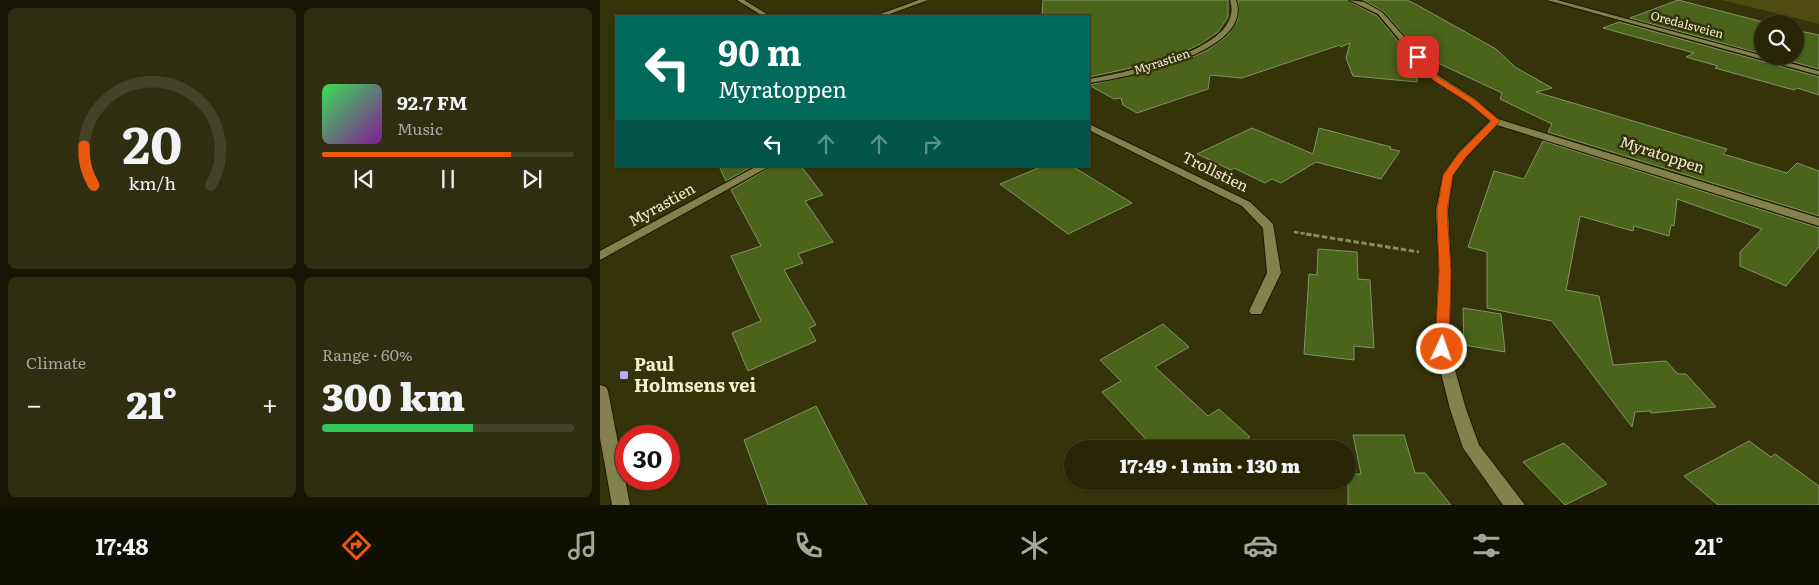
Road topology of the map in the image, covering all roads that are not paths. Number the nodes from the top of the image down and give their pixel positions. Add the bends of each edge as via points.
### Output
1 (740, 0) edge
2 (925, 0) edge
3 (1233, 0) edge
4 (1352, 0) edge
5 (1550, 0) edge
6 (899, 3) dead end
7 (906, 6) junction
8 (765, 15) edge
9 (881, 15) edge
10 (1819, 73) edge
11 (1090, 81) edge
12 (1495, 121) junction
13 (1090, 127) edge
14 (763, 167) edge
15 (1819, 222) edge
16 (600, 256) edge
17 (1256, 311) dead end
18 (600, 391) edge
19 (621, 505) edge
20 (1516, 505) edge

1 - 8 street
2 - 7 street
3 - 11 street, Myrastien via 1236,12 1232,22 1208,45 1189,56
4 - 12 street, Myratoppen via 1380,14 1436,78 1472,101
5 - 10 street, Oredalsveien
6 - 7 street
7 - 9 street
12 - 15 street, Myratoppen
12 - 20 street via 1462,155 1448,175 1442,210 1445,271 1442,349 1472,448
13 - 17 street, Trollstien via 1246,204 1269,227 1274,273
14 - 16 street, Myrastien
18 - 19 street

